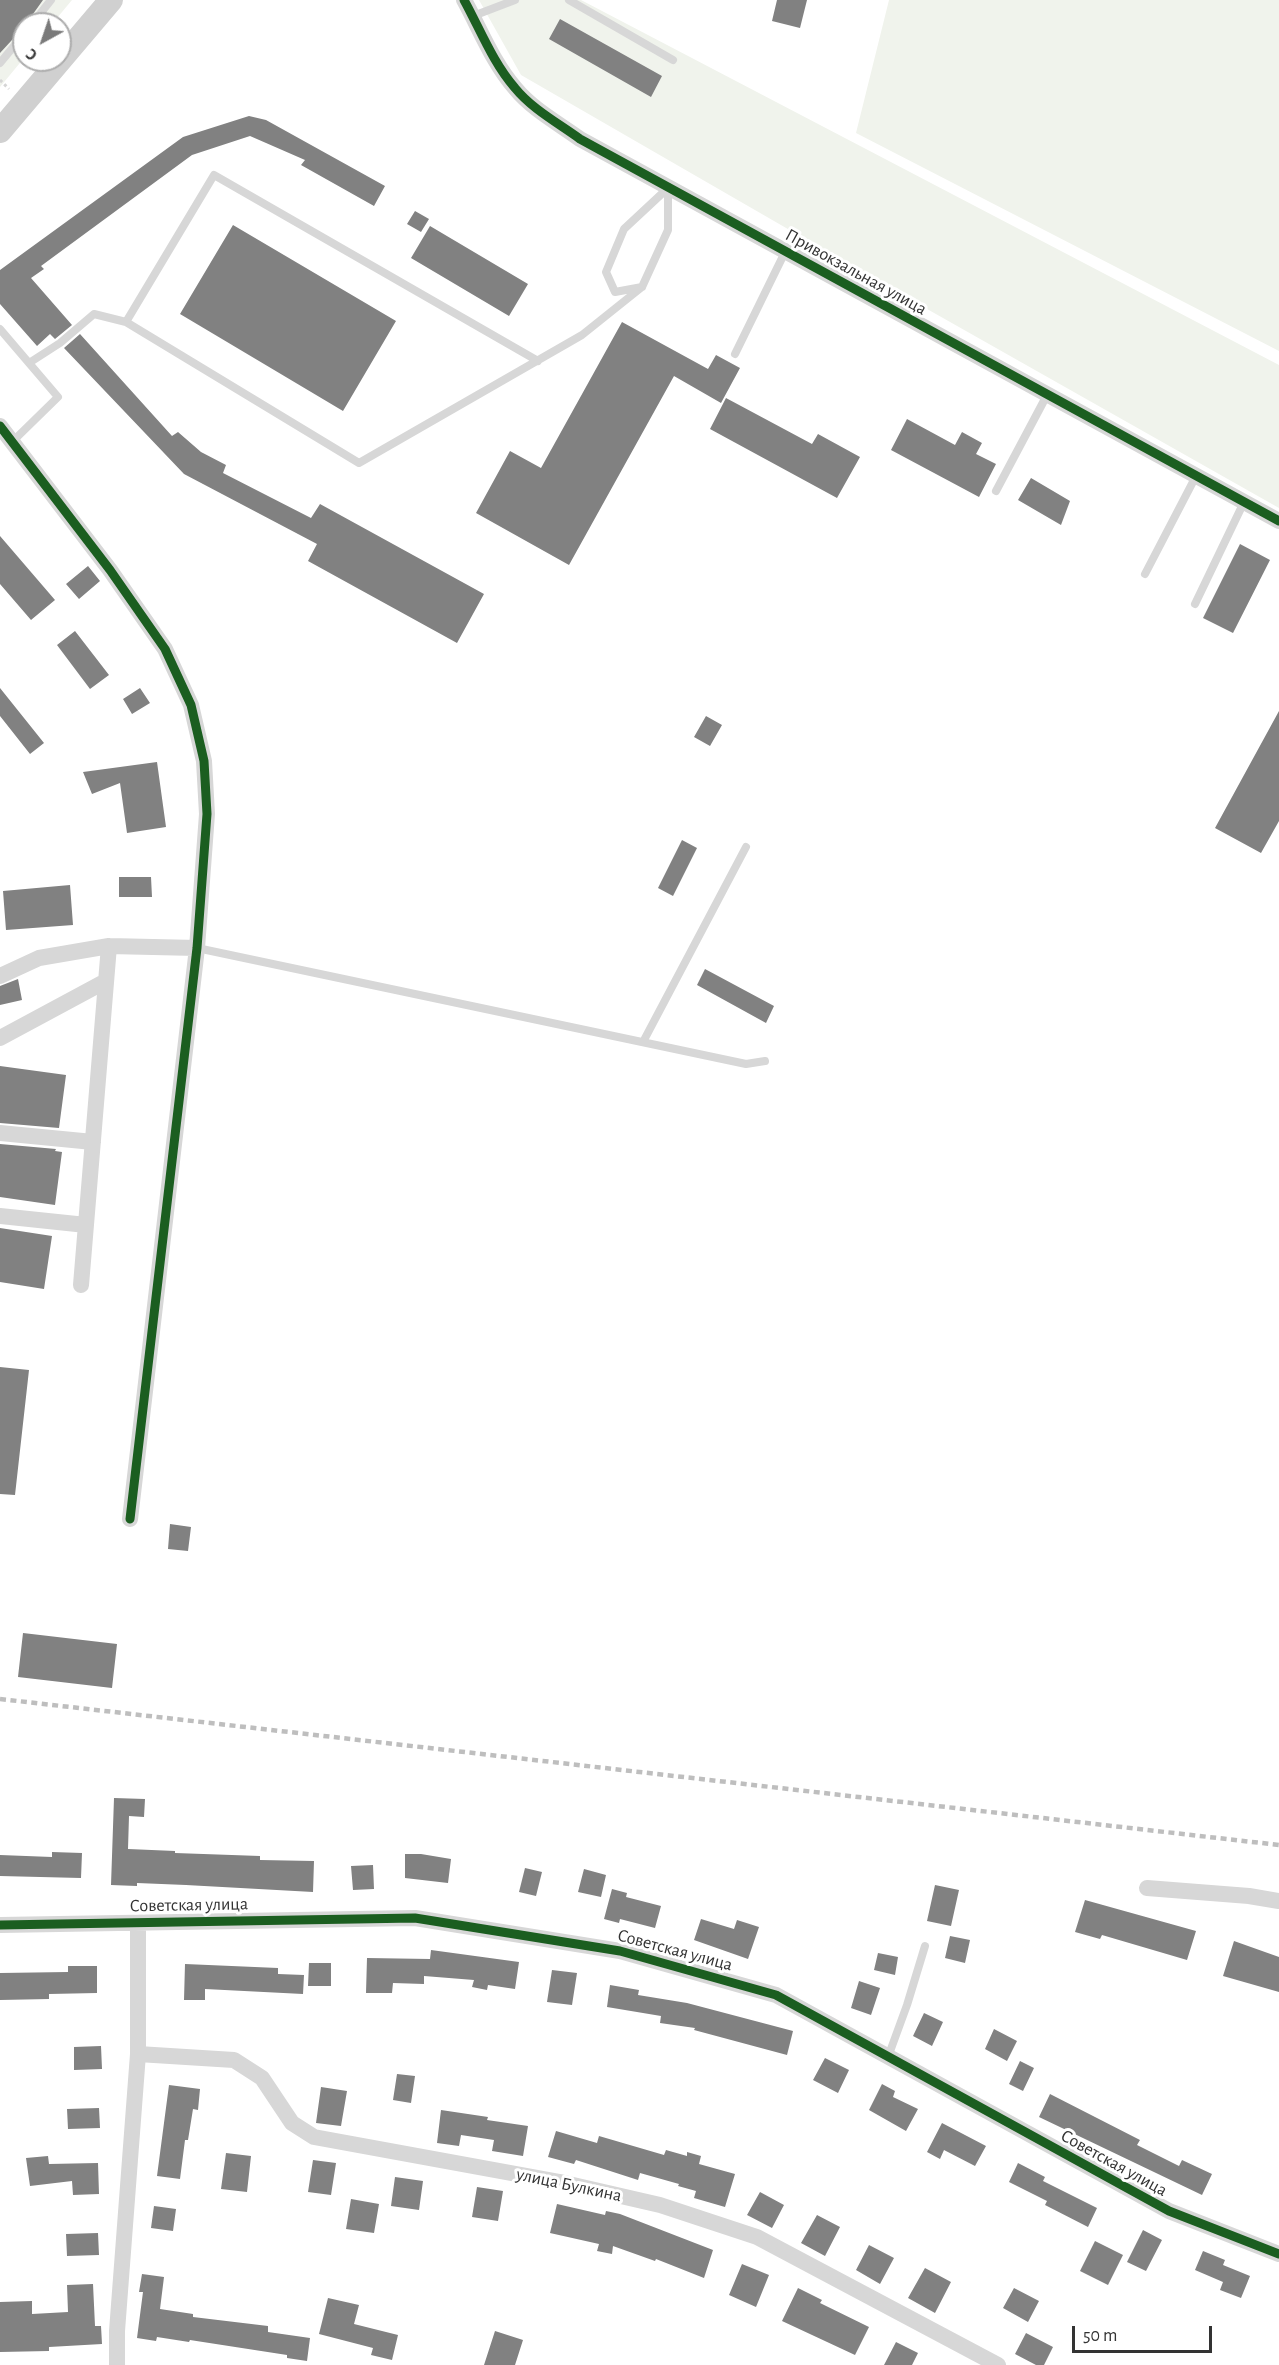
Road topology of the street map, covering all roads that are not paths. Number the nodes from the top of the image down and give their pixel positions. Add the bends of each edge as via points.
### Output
1 (51, 0) edge
2 (111, 0) edge
3 (464, 0) edge
4 (515, 0) edge
5 (569, 0) edge
6 (42, 12) edge
7 (473, 16) junction
8 (12, 48) edge
9 (673, 60) dead end
10 (0, 63) edge
11 (0, 131) edge
12 (668, 188) junction
13 (785, 252) junction
14 (642, 287) junction
15 (126, 322) junction
16 (0, 329) edge
17 (735, 354) dead end
18 (538, 361) junction
19 (29, 363) junction
20 (1047, 395) junction
21 (0, 426) edge
22 (12, 442) junction
23 (1196, 476) junction
24 (996, 491) dead end
25 (1244, 502) junction
26 (1279, 521) edge
27 (1145, 574) dead end
28 (1195, 604) dead end
29 (746, 847) dead end
30 (109, 946) junction
31 (197, 948) junction
32 (0, 976) edge
33 (106, 981) junction
34 (0, 1038) edge
35 (643, 1042) junction
36 (765, 1061) dead end
37 (0, 1133) edge
38 (93, 1142) junction
39 (0, 1216) edge
40 (86, 1225) junction
41 (81, 1285) dead end
42 (130, 1520) dead end
43 (1147, 1888) dead end
44 (1279, 1901) edge
45 (138, 1923) junction
46 (0, 1925) edge
47 (925, 1946) dead end
48 (138, 2054) junction
49 (888, 2057) junction
50 (1279, 2254) edge
51 (117, 2365) edge
52 (998, 2365) edge

1 - 6 lane
2 - 11 main road
3 - 7 street, Привокзальная улица
4 - 7 lane
5 - 9 lane
7 - 12 street, Привокзальная улица via 501,69 530,104 580,139
8 - 10 lane
12 - 13 street, Привокзальная улица
12 - 14 lane via 668,230
12 - 14 lane via 624,229 606,272 615,292
13 - 17 lane
13 - 20 street, Привокзальная улица
14 - 18 lane via 582,336
15 - 18 lane via 359,463
15 - 18 lane via 214,175
15 - 19 lane via 94,314
16 - 19 lane
19 - 22 lane via 58,397
20 - 23 street, Привокзальная улица
20 - 24 lane
21 - 22 street
22 - 31 street via 165,649 191,705 204,761 207,814
23 - 25 street, Привокзальная улица
23 - 27 lane
25 - 26 street, Привокзальная улица
25 - 28 lane
29 - 35 lane
30 - 31 street
30 - 32 street via 39,958
30 - 33 street
31 - 35 lane
31 - 42 street
33 - 34 street
33 - 38 street
35 - 36 lane via 746,1064
37 - 38 street
38 - 40 street
39 - 40 street
40 - 41 street
43 - 44 street
45 - 46 street, Советская улица
45 - 48 street
45 - 49 street, Советская улица via 415,1918 620,1950 776,1995
47 - 49 lane
48 - 51 street
48 - 52 street, улица Булкина via 234,2060 262,2078 292,2123 314,2137 571,2184 660,2205 757,2238
49 - 50 street, Советская улица via 1169,2211

